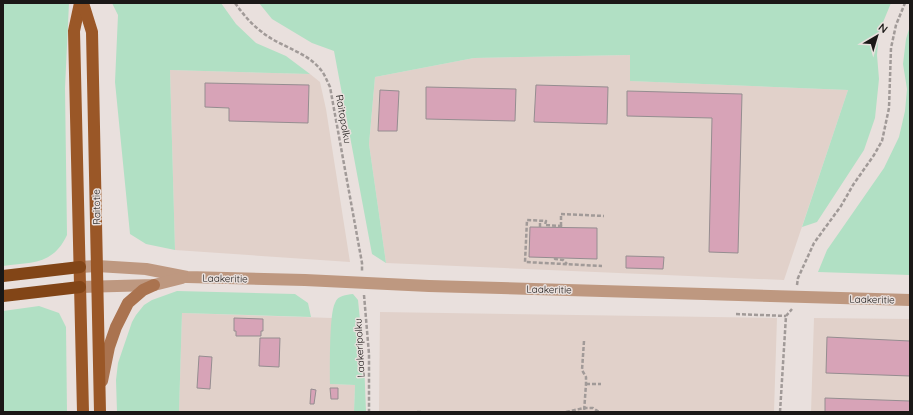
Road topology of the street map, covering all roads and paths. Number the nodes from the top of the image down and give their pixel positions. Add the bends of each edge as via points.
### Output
1 (81, 3) edge
2 (235, 3) edge
3 (906, 3) edge
4 (604, 216) dead end
5 (540, 221) junction
6 (540, 227) dead end
7 (555, 258) dead end
8 (568, 264) junction
9 (97, 266) junction
10 (602, 266) dead end
11 (80, 267) junction
12 (3, 276) edge
13 (187, 277) junction
14 (363, 282) junction
15 (154, 285) junction
16 (80, 287) junction
17 (97, 287) junction
18 (3, 296) edge
19 (795, 297) junction
20 (910, 300) edge
21 (736, 314) dead end
22 (786, 316) junction
23 (584, 341) dead end
24 (586, 384) junction
25 (601, 384) dead end
26 (100, 394) junction
27 (584, 408) junction
28 (83, 412) edge
29 (100, 412) edge
30 (369, 412) edge
31 (417, 412) edge
32 (423, 412) edge
33 (566, 412) edge
34 (584, 412) edge
35 (599, 412) edge
36 (780, 412) edge

1 - 9 main road, Raitotie via 92,32
1 - 11 main road, Raitotie via 74,31
2 - 14 path, Raitopolku via 263,34 314,62 330,86 362,263
3 - 19 path via 896,25 891,48 889,108 882,141 814,243 798,278
4 - 5 path via 561,214 561,227 546,225 546,221
5 - 6 path
5 - 8 path via 527,220 525,262
7 - 8 path
8 - 10 path
9 - 11 street, Laakeritie
9 - 13 street, Laakeritie via 146,269
9 - 17 main road, Raitotie
11 - 12 highway
11 - 16 main road, Raitotie
13 - 14 street, Laakeritie
13 - 15 street, Laakeritie
14 - 19 street, Laakeritie
14 - 30 path, Laakeripolku via 369,354
15 - 17 street, Laakeritie
15 - 26 main road via 143,290 128,303 116,327 109,347
16 - 17 street, Laakeritie
16 - 18 highway
16 - 28 main road, Raitotie
17 - 26 main road, Raitotie
19 - 20 street, Laakeritie
19 - 22 path via 794,306
21 - 22 path
22 - 36 path
23 - 24 path via 582,370
24 - 25 path
24 - 27 path
26 - 29 main road, Raitotie
27 - 33 path
27 - 34 path
27 - 35 path via 593,408
31 - 32 path

